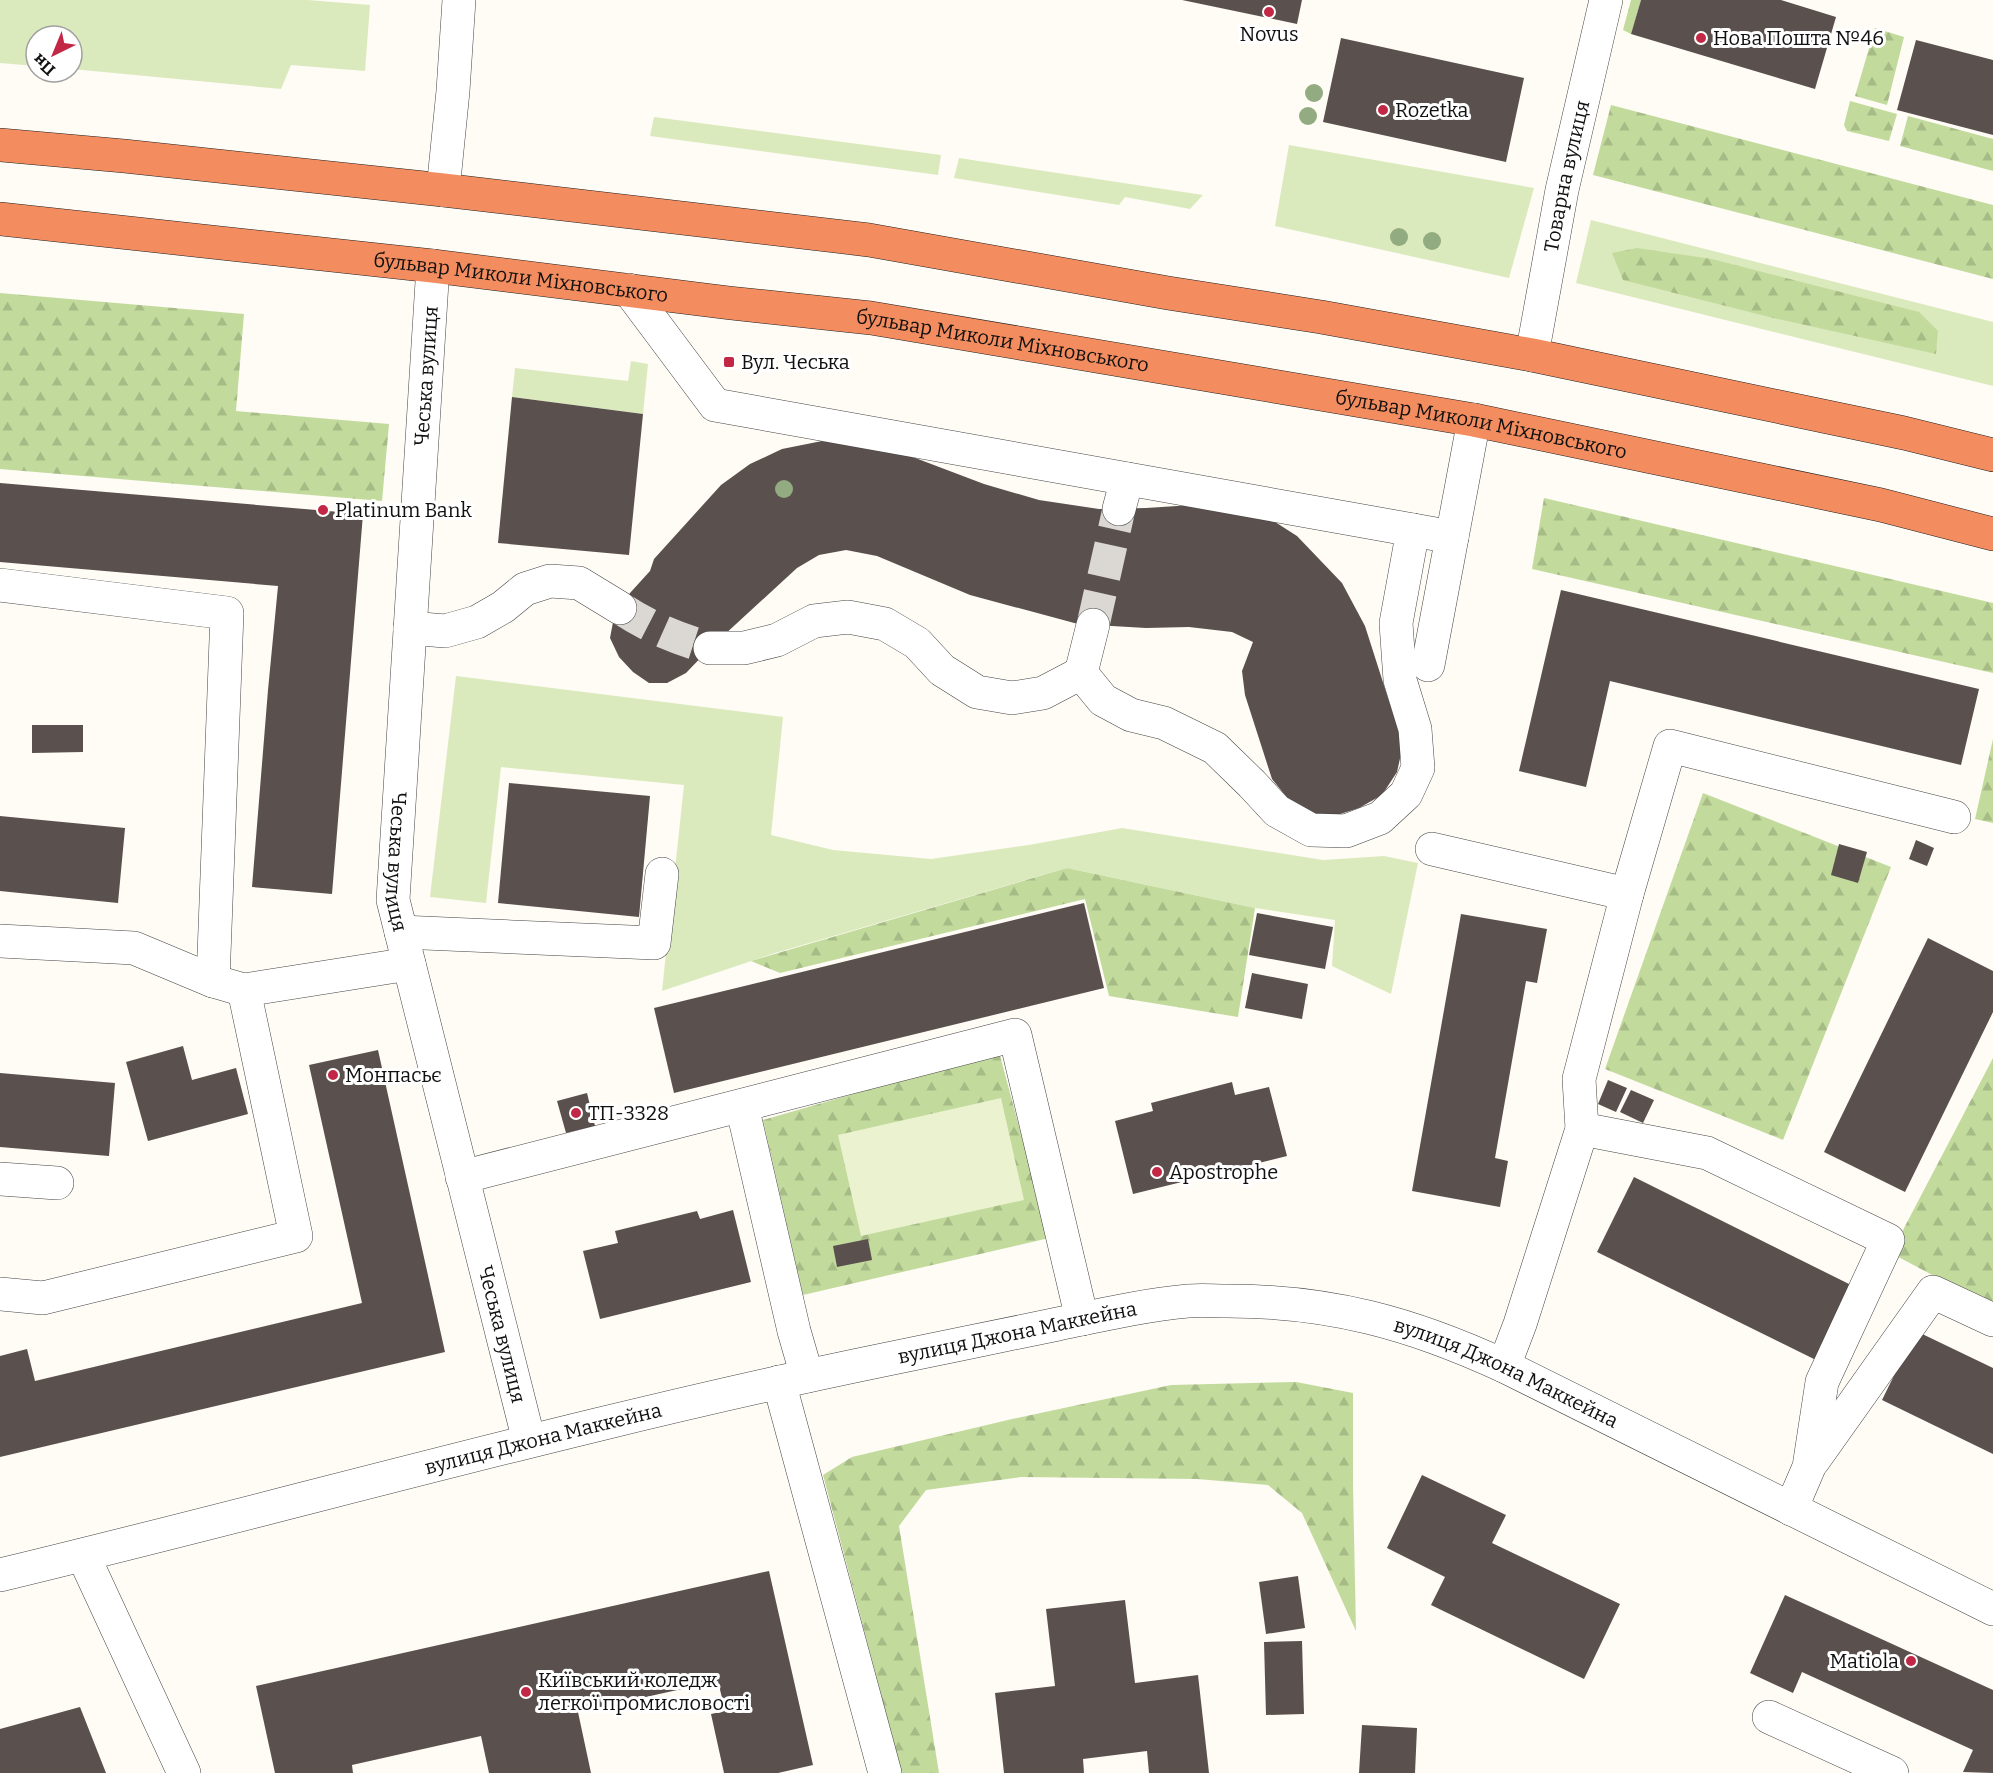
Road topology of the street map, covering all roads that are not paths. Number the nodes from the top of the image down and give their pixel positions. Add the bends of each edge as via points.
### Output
1 (459, 0) edge
2 (1606, 0) edge
3 (0, 145) edge
4 (443, 190) junction
5 (4, 222) edge
6 (433, 266) junction
7 (629, 291) junction
8 (1532, 355) junction
9 (1474, 420) junction
10 (1993, 455) edge
11 (1413, 530) junction
12 (1993, 534) edge
13 (1452, 537) junction
14 (0, 585) edge
15 (620, 608) tunnel mouth
16 (1093, 625) tunnel mouth
17 (410, 628) junction
18 (710, 648) tunnel mouth
19 (1428, 665) dead end
20 (1081, 673) junction
21 (1954, 817) dead end
22 (1432, 849) dead end
23 (662, 874) dead end
24 (1627, 894) junction
25 (401, 932) junction
26 (0, 941) edge
27 (409, 964) junction
28 (213, 981) junction
29 (244, 990) junction
30 (741, 1106) junction
31 (1582, 1129) junction
32 (462, 1177) junction
33 (0, 1179) edge
34 (57, 1183) dead end
35 (0, 1294) edge
36 (1082, 1319) junction
37 (1993, 1320) edge
38 (1504, 1366) junction
39 (793, 1379) junction
40 (529, 1441) junction
41 (1809, 1467) junction
42 (1791, 1509) junction
43 (83, 1555) junction
44 (0, 1575) edge
45 (1993, 1609) edge
46 (1769, 1717) dead end
47 (184, 1773) edge
48 (885, 1773) edge
49 (1892, 1773) edge

1 - 4 street
2 - 8 street, Товарна вулиця via 1562,190
3 - 4 highway
4 - 8 highway via 869,240
5 - 6 highway, бульвар Миколи Міхновського
6 - 7 highway, бульвар Миколи Міхновського
6 - 17 street, Чеська вулиця
7 - 9 highway, бульвар Миколи Міхновського via 871,318
7 - 11 street via 715,405 1123,494
8 - 10 highway via 1892,430
9 - 12 highway, бульвар Миколи Міхновського via 1881,505
9 - 13 street
11 - 13 street
11 - 20 street via 1396,623 1401,680 1415,729 1418,768 1406,794 1380,818 1346,831 1311,830 1277,811 1215,748 1103,700
13 - 19 street
14 - 28 street via 227,613
15 - 17 street via 579,583 550,581 525,589 477,622 445,631
16 - 20 street
17 - 25 street, Чеська вулиця via 393,900
18 - 20 street via 744,648 777,640 814,621 848,617 885,624 918,643 942,670 977,692 1012,698 1043,693
21 - 24 street via 1670,746
22 - 24 street
23 - 25 street via 654,943
24 - 31 street via 1579,1079
25 - 27 street, Чеська вулиця
26 - 28 street via 134,948
27 - 29 street
27 - 32 street, Чеська вулиця
28 - 29 street
29 - 35 street via 296,1236 43,1298
30 - 32 street
30 - 36 street via 1016,1035
30 - 39 street via 794,1331
31 - 38 street
31 - 41 street via 1707,1153 1888,1240 1822,1383
32 - 40 street, Чеська вулиця
33 - 34 street
36 - 38 street, вулиця Джона Маккейна via 1189,1301 1317,1306 1377,1318 1450,1342
36 - 39 street, вулиця Джона Маккейна
37 - 41 street via 1933,1292
38 - 42 street, вулиця Джона Маккейна
39 - 40 street, вулиця Джона Маккейна
39 - 48 street
40 - 43 street, вулиця Джона Маккейна
41 - 42 street
42 - 45 street, вулиця Джона Маккейна
43 - 44 street, вулиця Джона Маккейна
43 - 47 street
46 - 49 street

